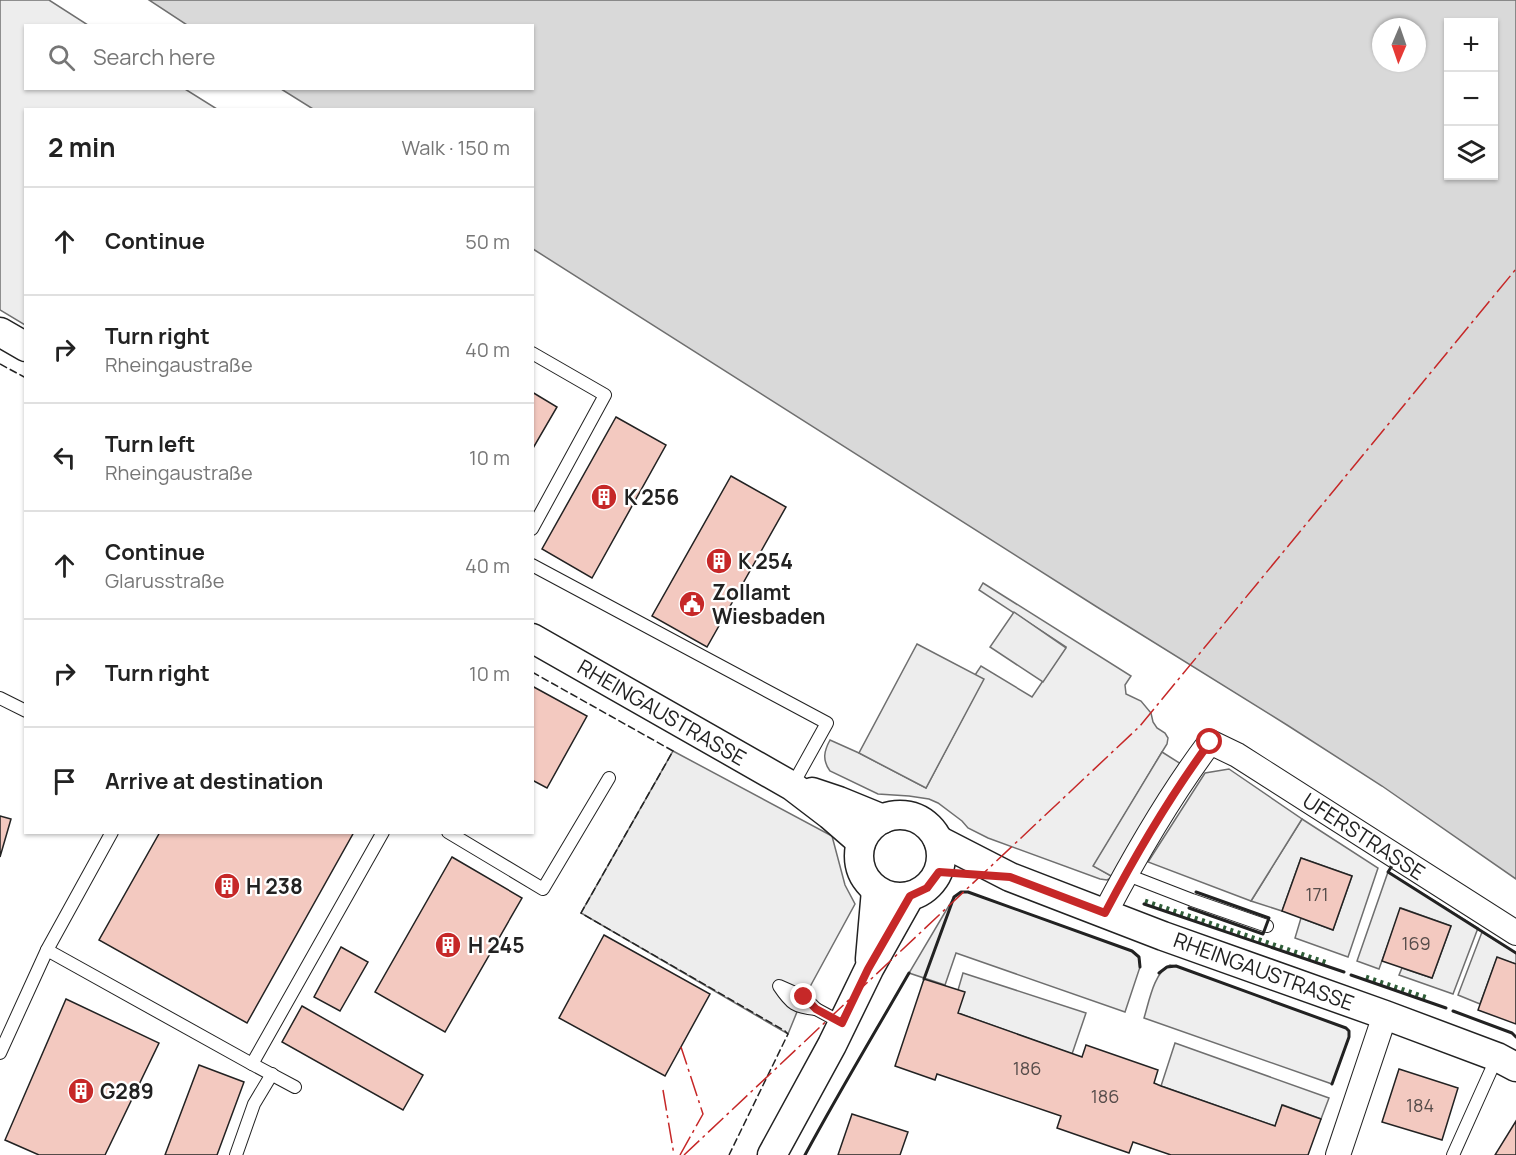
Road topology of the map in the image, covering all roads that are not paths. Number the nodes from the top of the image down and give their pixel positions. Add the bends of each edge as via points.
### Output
1 (0, 332) edge
2 (24, 346) edge
3 (534, 354) edge
4 (534, 525) edge
5 (534, 566) edge
6 (534, 639) edge
7 (0, 698) edge
8 (24, 710) edge
9 (609, 778) dead end
10 (792, 786) junction
11 (883, 819) junction
12 (111, 834) edge
13 (382, 834) edge
14 (451, 834) edge
15 (938, 840) junction
16 (861, 842) junction
17 (939, 872) junction
18 (1125, 874) junction
19 (1010, 877) junction
20 (876, 890) junction
21 (910, 896) junction
22 (1105, 913) junction
23 (1267, 926) dead end
24 (1516, 933) edge
25 (47, 950) junction
26 (868, 969) junction
27 (816, 1009) dead end
28 (1385, 1015) junction
29 (842, 1023) junction
30 (0, 1053) edge
31 (1507, 1062) edge
32 (252, 1064) junction
33 (272, 1074) junction
34 (295, 1087) dead end
35 (236, 1155) edge
36 (772, 1155) edge
37 (1338, 1155) edge
38 (1453, 1155) edge

1 - 2 street
3 - 4 lane via 604,395
5 - 10 lane via 826,723
6 - 10 street, RHEINGAUSTRASSE
7 - 8 lane
9 - 14 lane via 543,889
10 - 11 street, RHEINGAUSTRASSE
10 - 16 street, RHEINGAUSTRASSE
11 - 15 street, RHEINGAUSTRASSE via 912,816 933,830
11 - 16 street
12 - 25 lane
13 - 32 lane
15 - 17 street via 942,854
15 - 19 street, RHEINGAUSTRASSE
16 - 20 street via 862,871
17 - 19 street, RHEINGAUSTRASSE
17 - 21 street via 927,888
18 - 22 street
18 - 23 lane
18 - 24 street, UFERSTRASSE via 1210,742
19 - 22 street, RHEINGAUSTRASSE
20 - 21 street via 891,896
20 - 26 street
21 - 26 street
22 - 28 street, RHEINGAUSTRASSE
25 - 30 lane
25 - 32 lane
26 - 29 street
27 - 29 lane
28 - 31 street, RHEINGAUSTRASSE
28 - 37 street
29 - 36 street
31 - 38 lane
32 - 33 lane
33 - 34 lane
33 - 35 lane via 254,1104

